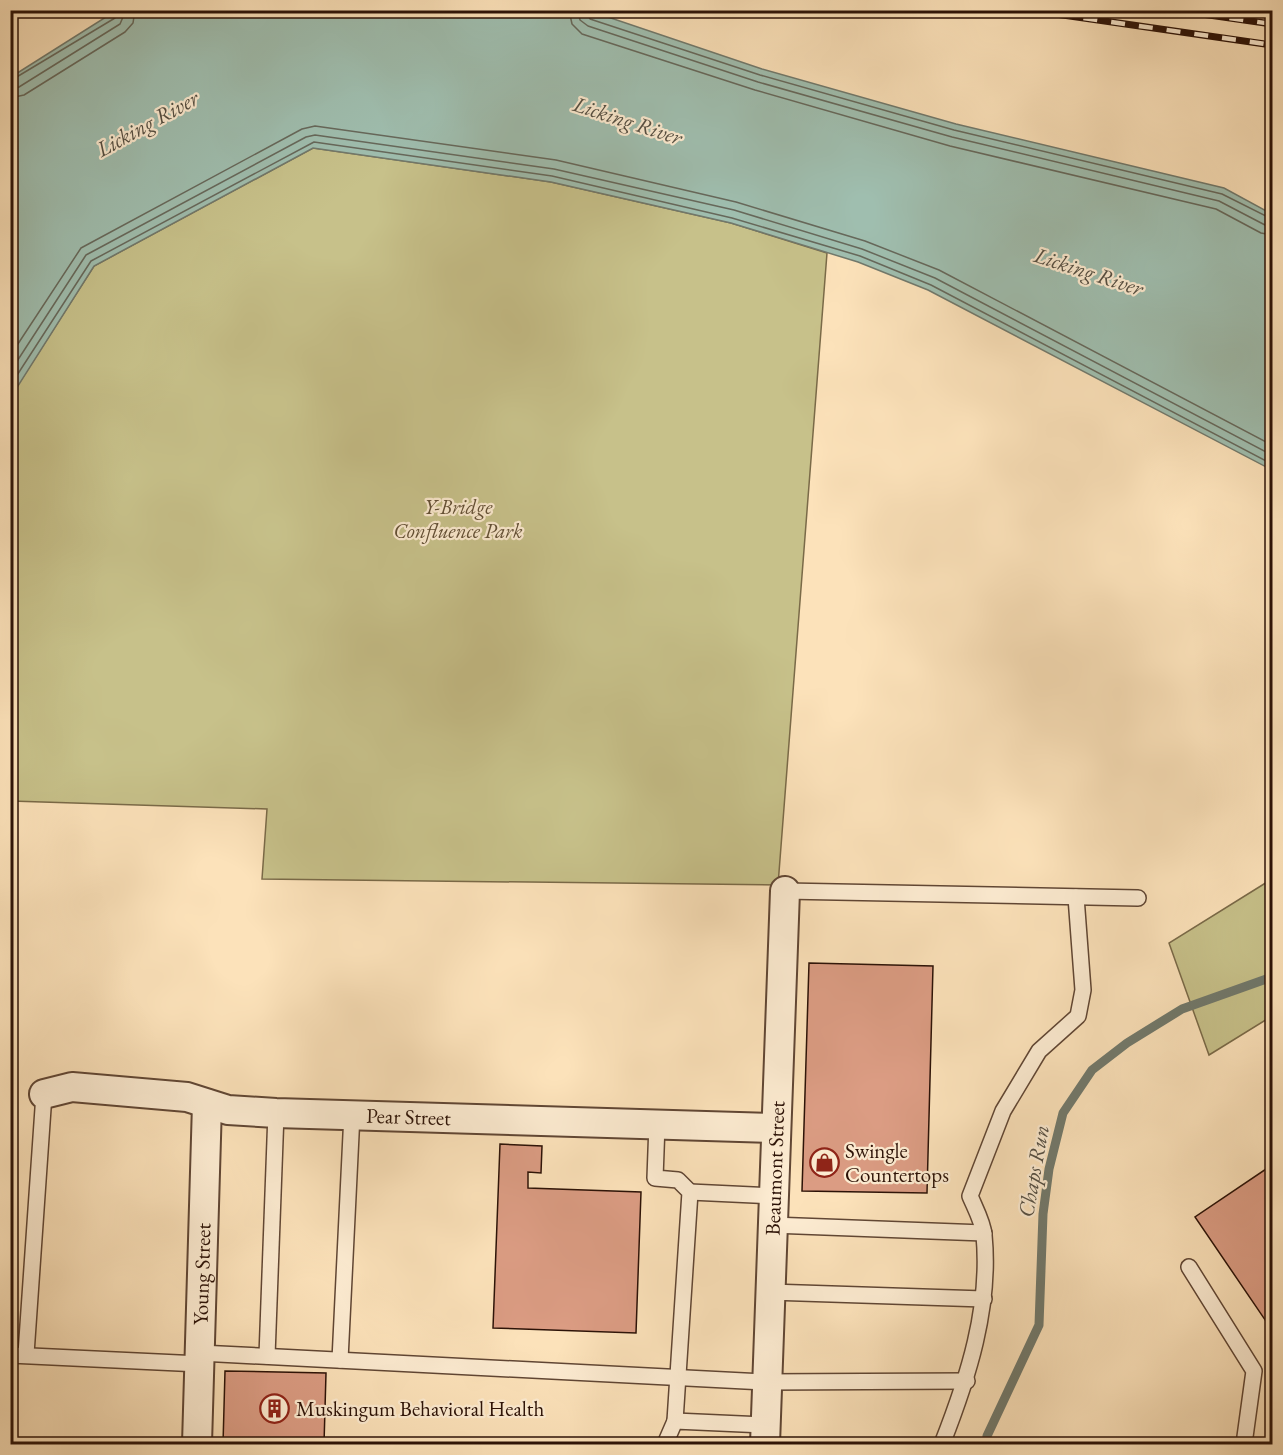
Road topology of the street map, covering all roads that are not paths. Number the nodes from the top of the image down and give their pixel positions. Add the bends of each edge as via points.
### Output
1 (785, 891) joint
2 (1076, 897) junction
3 (1138, 898) dead end
4 (44, 1094) joint
5 (207, 1104) junction
6 (276, 1113) junction
7 (352, 1114) junction
8 (657, 1124) junction
9 (776, 1128) junction
10 (690, 1192) junction
11 (773, 1196) junction
12 (772, 1225) junction
13 (984, 1233) junction
14 (1189, 1267) dead end
15 (770, 1292) junction
16 (984, 1299) junction
17 (18, 1354) edge
18 (267, 1356) junction
19 (200, 1358) junction
20 (340, 1360) junction
21 (676, 1378) junction
22 (967, 1381) junction
23 (765, 1382) junction
24 (675, 1421) junction
25 (765, 1435) edge
26 (197, 1444) edge
27 (664, 1444) edge
28 (942, 1444) edge
29 (1244, 1444) edge

1 - 2 lane
1 - 9 street, Beaumont Street
2 - 3 lane
2 - 13 lane via 1083,990 1078,1016 1039,1051 1003,1111 970,1196
4 - 5 street, Pear Street via 72,1087 187,1097
4 - 17 lane
5 - 6 street, Pear Street via 228,1110
5 - 19 street, Young Street
6 - 7 street, Pear Street
6 - 18 lane
7 - 8 street, Pear Street
7 - 20 lane
8 - 9 street, Pear Street
8 - 10 lane via 655,1178 678,1180
9 - 11 street, Beaumont Street
10 - 11 lane
10 - 21 lane
11 - 12 street, Beaumont Street
12 - 13 lane
12 - 15 street, Beaumont Street
13 - 16 lane
14 - 29 lane via 1254,1371
15 - 16 lane
15 - 23 street, Beaumont Street
16 - 22 lane
17 - 19 lane
18 - 19 lane
18 - 20 lane
19 - 26 street, Young Street
20 - 21 lane
21 - 23 lane
21 - 24 lane
22 - 23 lane
22 - 28 lane
23 - 25 street, Beaumont Street
24 - 25 lane
24 - 27 lane

